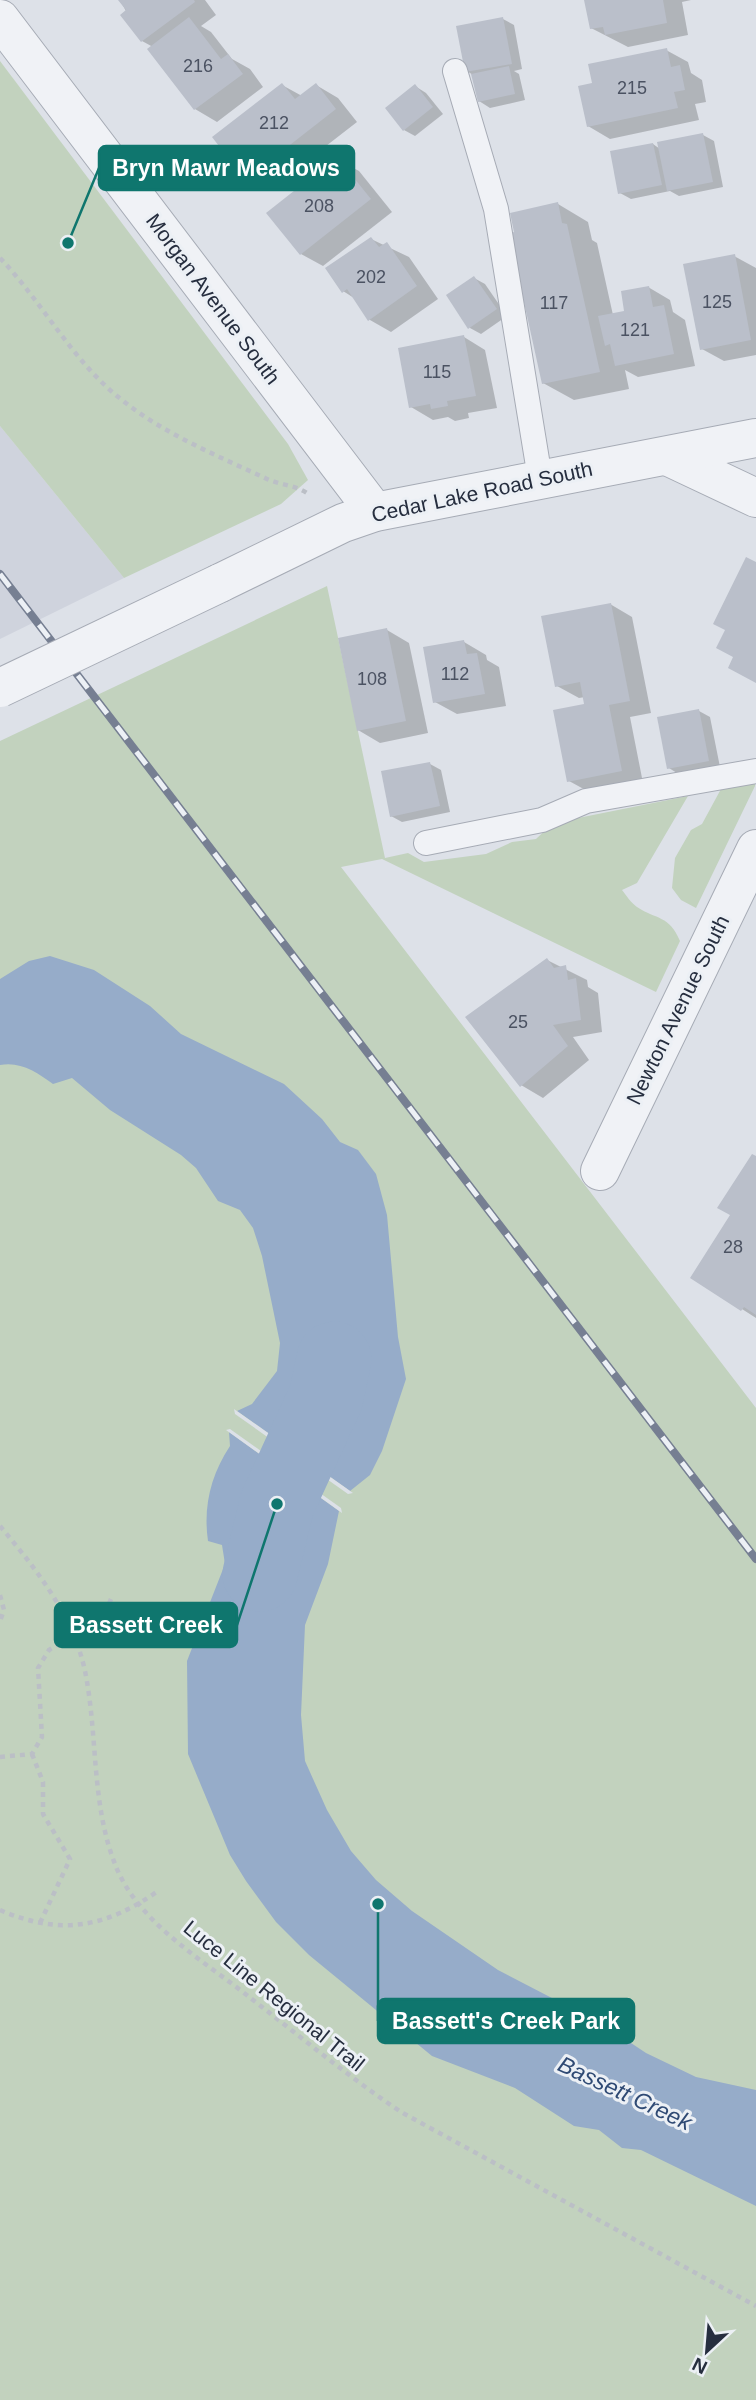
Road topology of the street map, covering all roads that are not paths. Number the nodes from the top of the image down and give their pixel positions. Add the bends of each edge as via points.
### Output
1 (0, 19) edge
2 (455, 71) dead end
3 (756, 438) edge
4 (667, 456) junction
5 (540, 478) junction
6 (756, 498) edge
7 (359, 517) junction
8 (0, 688) edge
9 (756, 771) edge
10 (426, 843) dead end
11 (756, 849) edge
12 (600, 1171) dead end

1 - 7 street, Morgan Avenue South
2 - 5 lane via 496,209
3 - 4 street, Cedar Lake Road South
4 - 5 street, Cedar Lake Road South
4 - 6 street
5 - 7 street, Cedar Lake Road South
7 - 8 street, Cedar Lake Road South, bridge
9 - 10 lane via 586,801 542,820
11 - 12 street, Newton Avenue South

